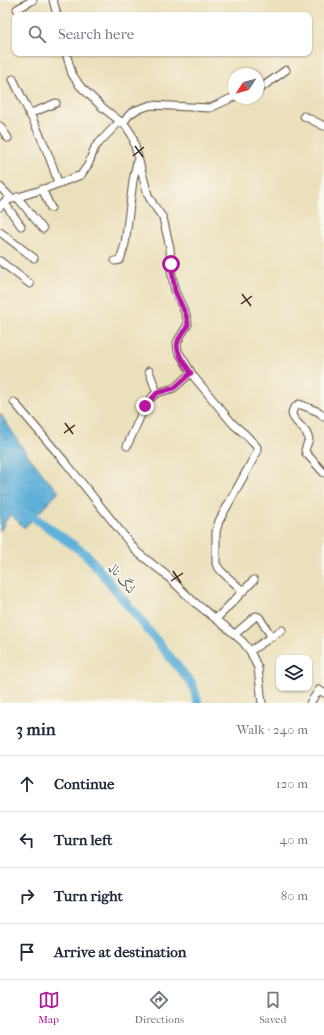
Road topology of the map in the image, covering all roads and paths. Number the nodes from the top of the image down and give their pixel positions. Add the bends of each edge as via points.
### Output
1 (33, 0) edge
2 (53, 0) edge
3 (18, 9) dead end
4 (56, 12) edge
5 (67, 56) edge
6 (286, 70) dead end
7 (12, 79) dead end
8 (264, 86) edge
9 (228, 100) edge
10 (56, 104) dead end
11 (29, 114) junction
12 (304, 116) dead end
13 (121, 122) junction
14 (0, 126) edge
15 (324, 126) edge
16 (8, 138) dead end
17 (138, 158) junction
18 (58, 183) junction
19 (0, 187) edge
20 (42, 189) junction
21 (14, 198) junction
22 (2, 205) edge
23 (51, 208) dead end
24 (21, 226) dead end
25 (43, 230) dead end
26 (0, 232) edge
27 (34, 258) dead end
28 (0, 261) edge
29 (115, 261) dead end
30 (30, 284) dead end
31 (149, 371) dead end
32 (191, 373) junction
33 (157, 393) junction
34 (14, 402) dead end
35 (324, 417) edge
36 (127, 446) dead end
37 (324, 473) edge
38 (254, 580) dead end
39 (243, 591) junction
40 (216, 619) junction
41 (282, 630) dead end
42 (235, 634) junction
43 (271, 636) junction
44 (250, 651) junction
45 (324, 693) edge
46 (262, 703) edge
47 (310, 703) edge

1 - 3 street
2 - 4 street
5 - 13 street via 72,74 80,86
6 - 8 street
7 - 11 street
9 - 13 street via 210,108 151,105 136,110
10 - 11 street
11 - 18 street via 55,170
12 - 15 street
13 - 17 street via 132,135
13 - 18 street via 95,147 84,172
14 - 16 street
17 - 29 street via 125,244 120,260
17 - 32 street via 148,195 161,213 165,226 175,291 188,324 179,339 178,351
18 - 20 street
19 - 21 street
20 - 21 street
20 - 23 street
21 - 22 street
21 - 25 street
22 - 24 street
26 - 27 street
28 - 30 street
31 - 33 street
32 - 33 street via 174,388
32 - 39 street via 233,424 257,447 257,452 219,521 216,532 216,564
33 - 36 street via 145,406
34 - 40 street via 137,552
35 - 37 street via 319,412 299,404 292,413 292,417 309,439 306,453
38 - 39 street
39 - 40 street
40 - 42 street
41 - 43 street
42 - 43 street via 256,616
42 - 44 street
43 - 44 street
44 - 46 street via 258,668
45 - 47 street via 319,690

